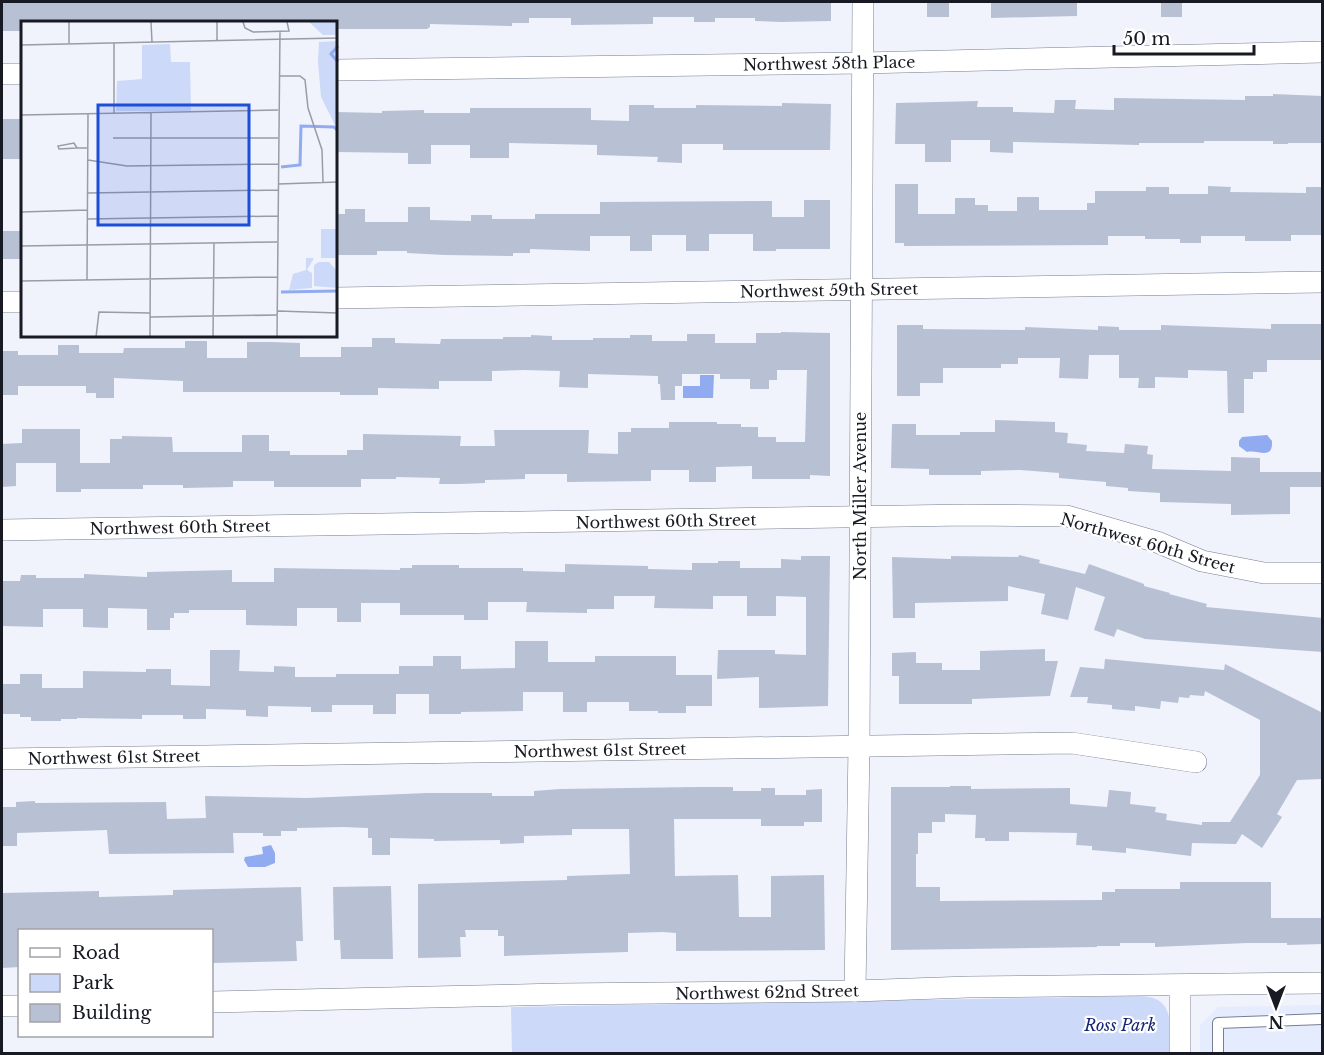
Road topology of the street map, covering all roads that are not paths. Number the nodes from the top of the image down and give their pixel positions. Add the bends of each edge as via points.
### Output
1 (863, 2) edge
2 (1323, 52) edge
3 (863, 63) junction
4 (338, 70) edge
5 (2, 74) edge
6 (21, 74) edge
7 (1323, 282) edge
8 (862, 290) junction
9 (338, 298) edge
10 (2, 302) edge
11 (21, 302) edge
12 (859, 518) junction
13 (2, 530) edge
14 (1323, 573) edge
15 (859, 746) junction
16 (2, 759) edge
17 (1196, 762) dead end
18 (1323, 983) edge
19 (1180, 986) junction
20 (855, 991) junction
21 (213, 1002) edge
22 (2, 1006) edge
23 (18, 1006) edge
24 (1323, 1019) edge
25 (1180, 1053) edge
26 (1218, 1053) edge

1 - 3 street, North Miller Avenue
2 - 3 street, Northwest 58th Place
3 - 4 street, Northwest 58th Place
3 - 8 street, North Miller Avenue
5 - 6 street
7 - 8 street, Northwest 59th Street
8 - 9 street, Northwest 59th Street
8 - 12 street, North Miller Avenue
10 - 11 street
12 - 13 street, Northwest 60th Street
12 - 14 street, Northwest 60th Street via 1067,516 1157,542 1202,561 1264,573
12 - 15 street, North Miller Avenue
15 - 16 street, Northwest 61st Street
15 - 17 street, Northwest 61st Street via 1072,743
15 - 20 street, North Miller Avenue
18 - 19 street, Northwest 62nd Street
19 - 20 street, Northwest 62nd Street
19 - 25 street
20 - 21 street, Northwest 62nd Street
22 - 23 street
24 - 26 lane via 1218,1023

